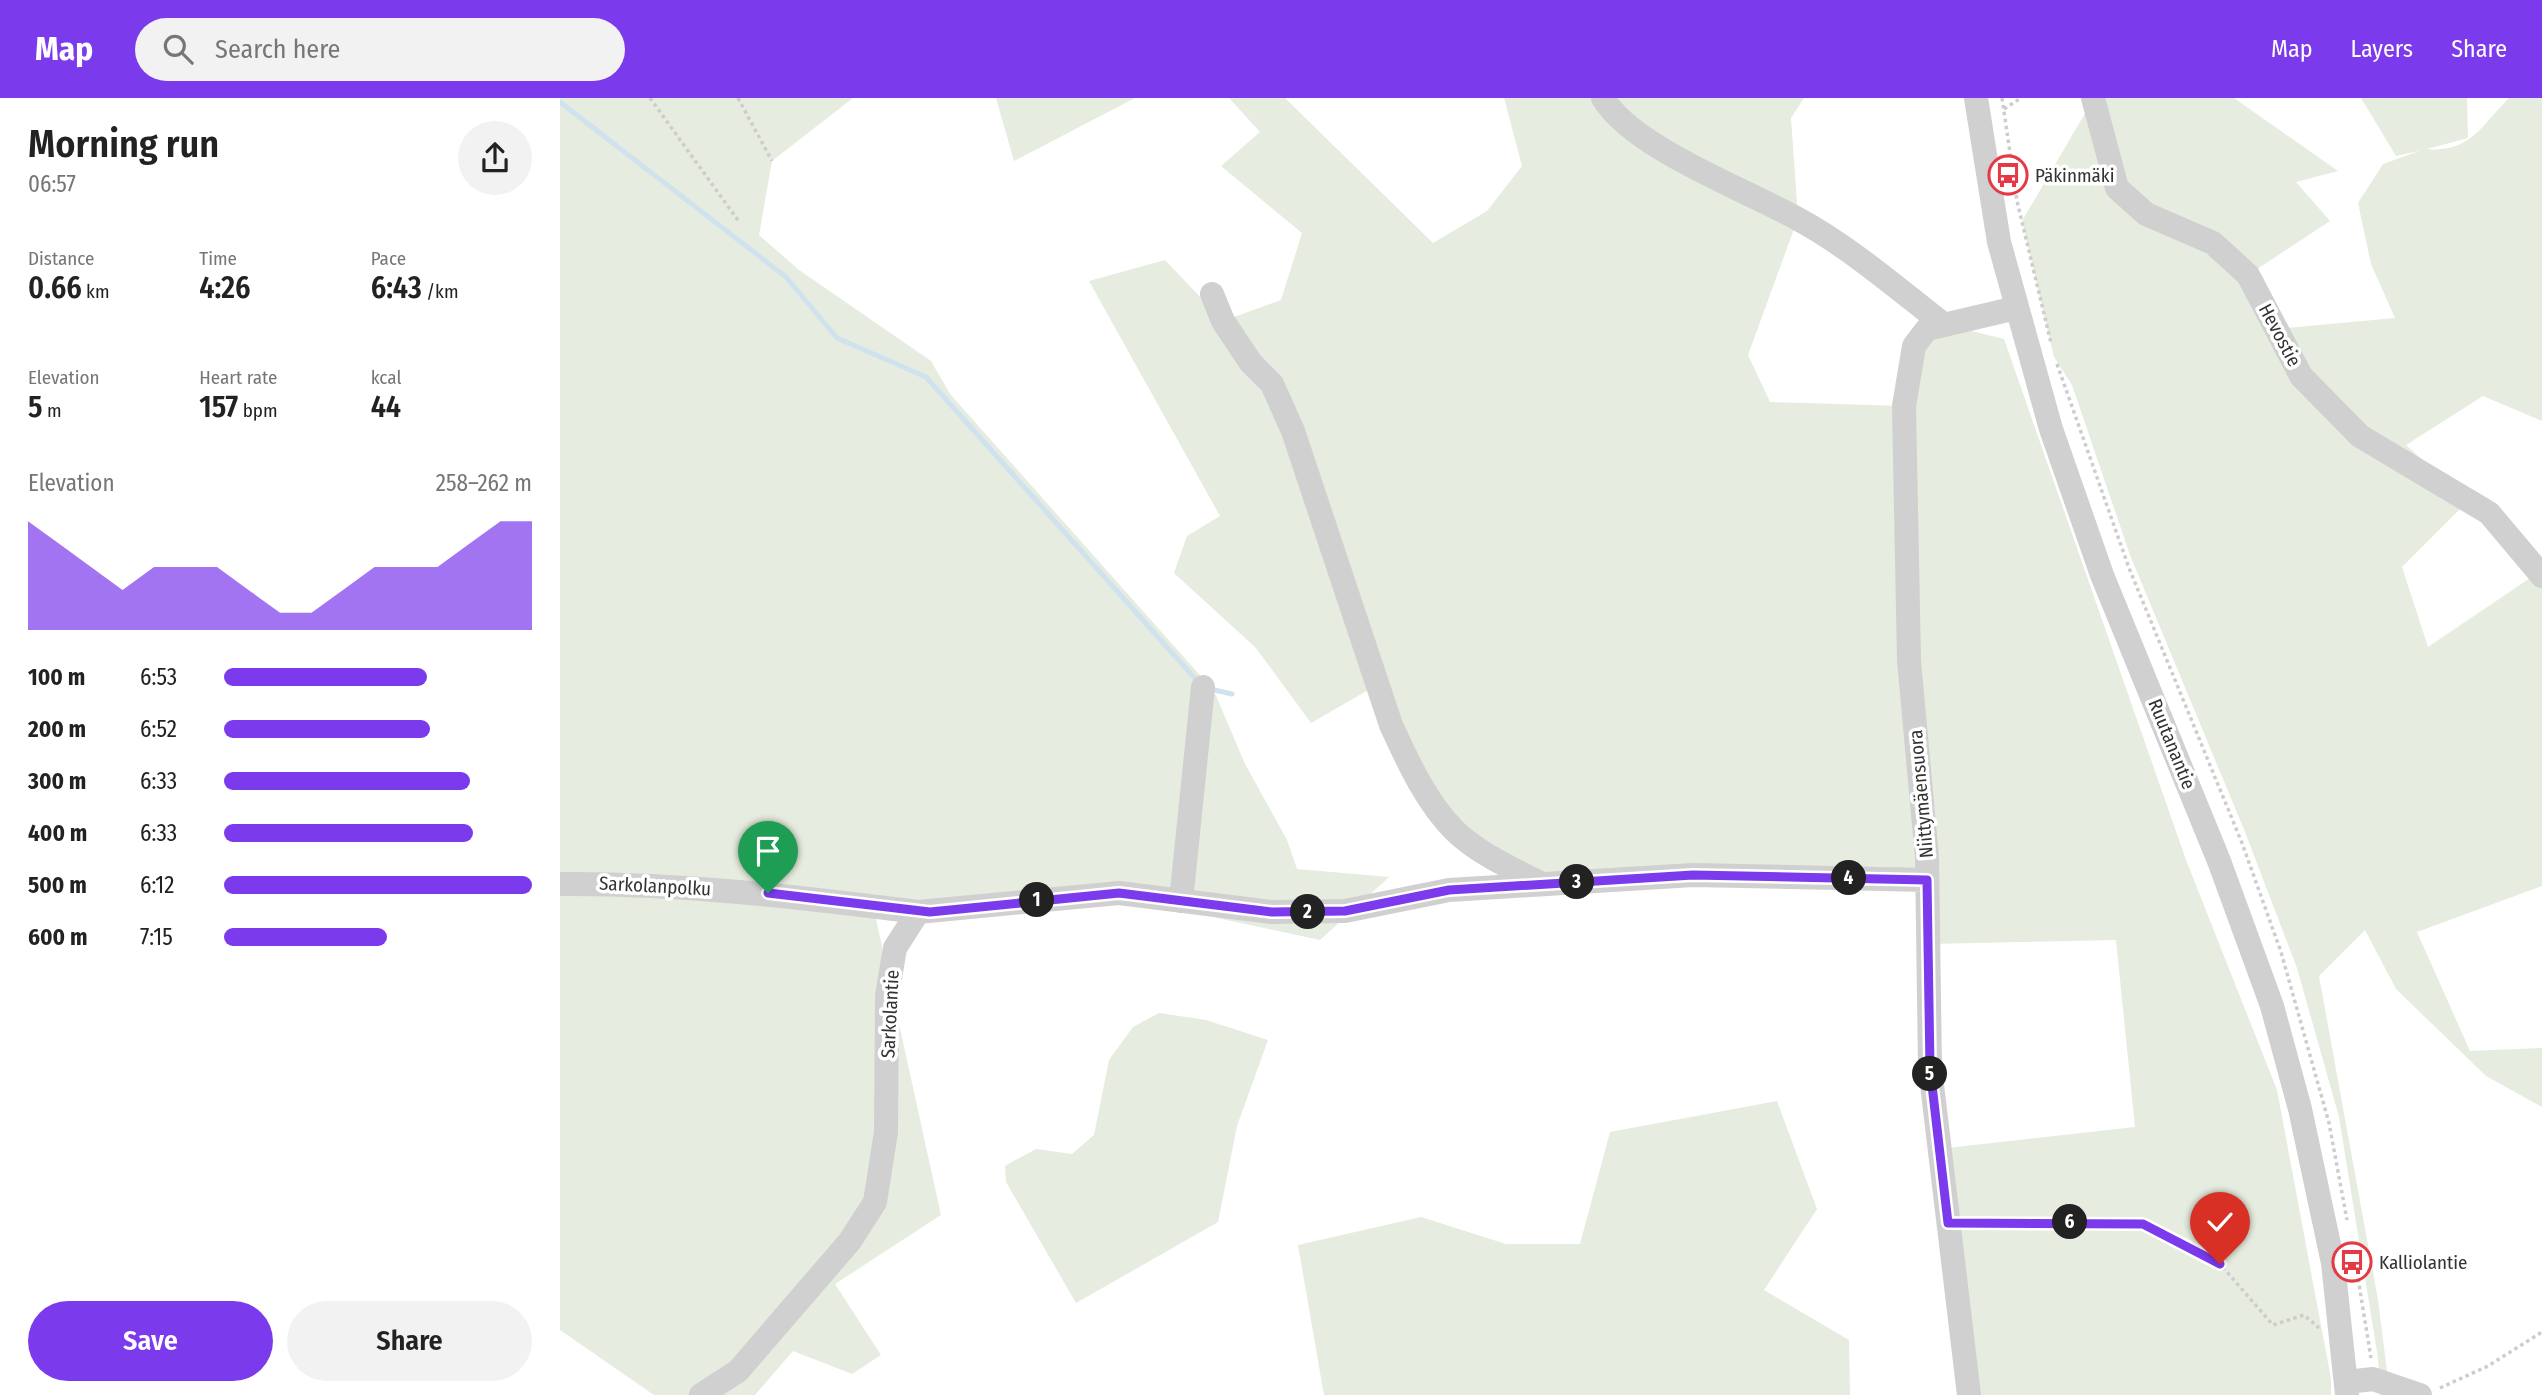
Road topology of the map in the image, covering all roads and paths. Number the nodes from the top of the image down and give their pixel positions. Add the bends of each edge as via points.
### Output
1 (650, 98) edge
2 (738, 98) edge
3 (1603, 98) edge
4 (1976, 98) edge
5 (2021, 98) edge
6 (2092, 98) edge
7 (2004, 109) dead end
8 (772, 161) dead end
9 (740, 223) dead end
10 (1212, 294) dead end
11 (2016, 308) junction
12 (1943, 324) junction
13 (2542, 576) edge
14 (1203, 687) dead end
15 (1927, 880) junction
16 (560, 884) edge
17 (1543, 884) junction
18 (1181, 901) junction
19 (918, 912) junction
20 (1948, 1223) junction
21 (2542, 1332) edge
22 (2342, 1347) junction
23 (2347, 1388) edge
24 (2429, 1392) edge
25 (701, 1395) edge
26 (1969, 1395) edge

1 - 9 path
2 - 8 path
3 - 12 street via 1632,130 1728,185 1798,218
4 - 11 street, Ruutanantie via 1997,229
5 - 7 path
6 - 13 street, Hevostie via 2117,188 2146,214 2213,243 2248,275 2301,376 2360,436 2489,513
10 - 17 street via 1223,321 1251,363 1272,384 1293,431 1391,725 1428,797 1455,831 1488,856
11 - 12 street, Niittymäensuora
11 - 22 street, Ruutanantie via 2051,429 2102,575 2219,861 2272,1006 2333,1263
12 - 15 street, Niittymäensuora via 1927,329 1914,346 1904,406 1909,661
14 - 18 street
15 - 17 street via 1693,875
15 - 20 street, Niittymäensuora via 1930,1068
16 - 19 street, Sarkolanpolku via 656,884
17 - 18 street via 1449,890 1345,911 1272,912
18 - 19 street via 1119,893
19 - 25 street, Sarkolantie via 895,948 887,996 886,1132 875,1202 850,1241 738,1371
20 - 22 path via 2143,1224 2220,1264 2273,1325 2304,1315
20 - 26 street, Niittymäensuora
21 - 24 path via 2488,1366
22 - 23 street, Ruutanantie
23 - 24 street via 2381,1381

